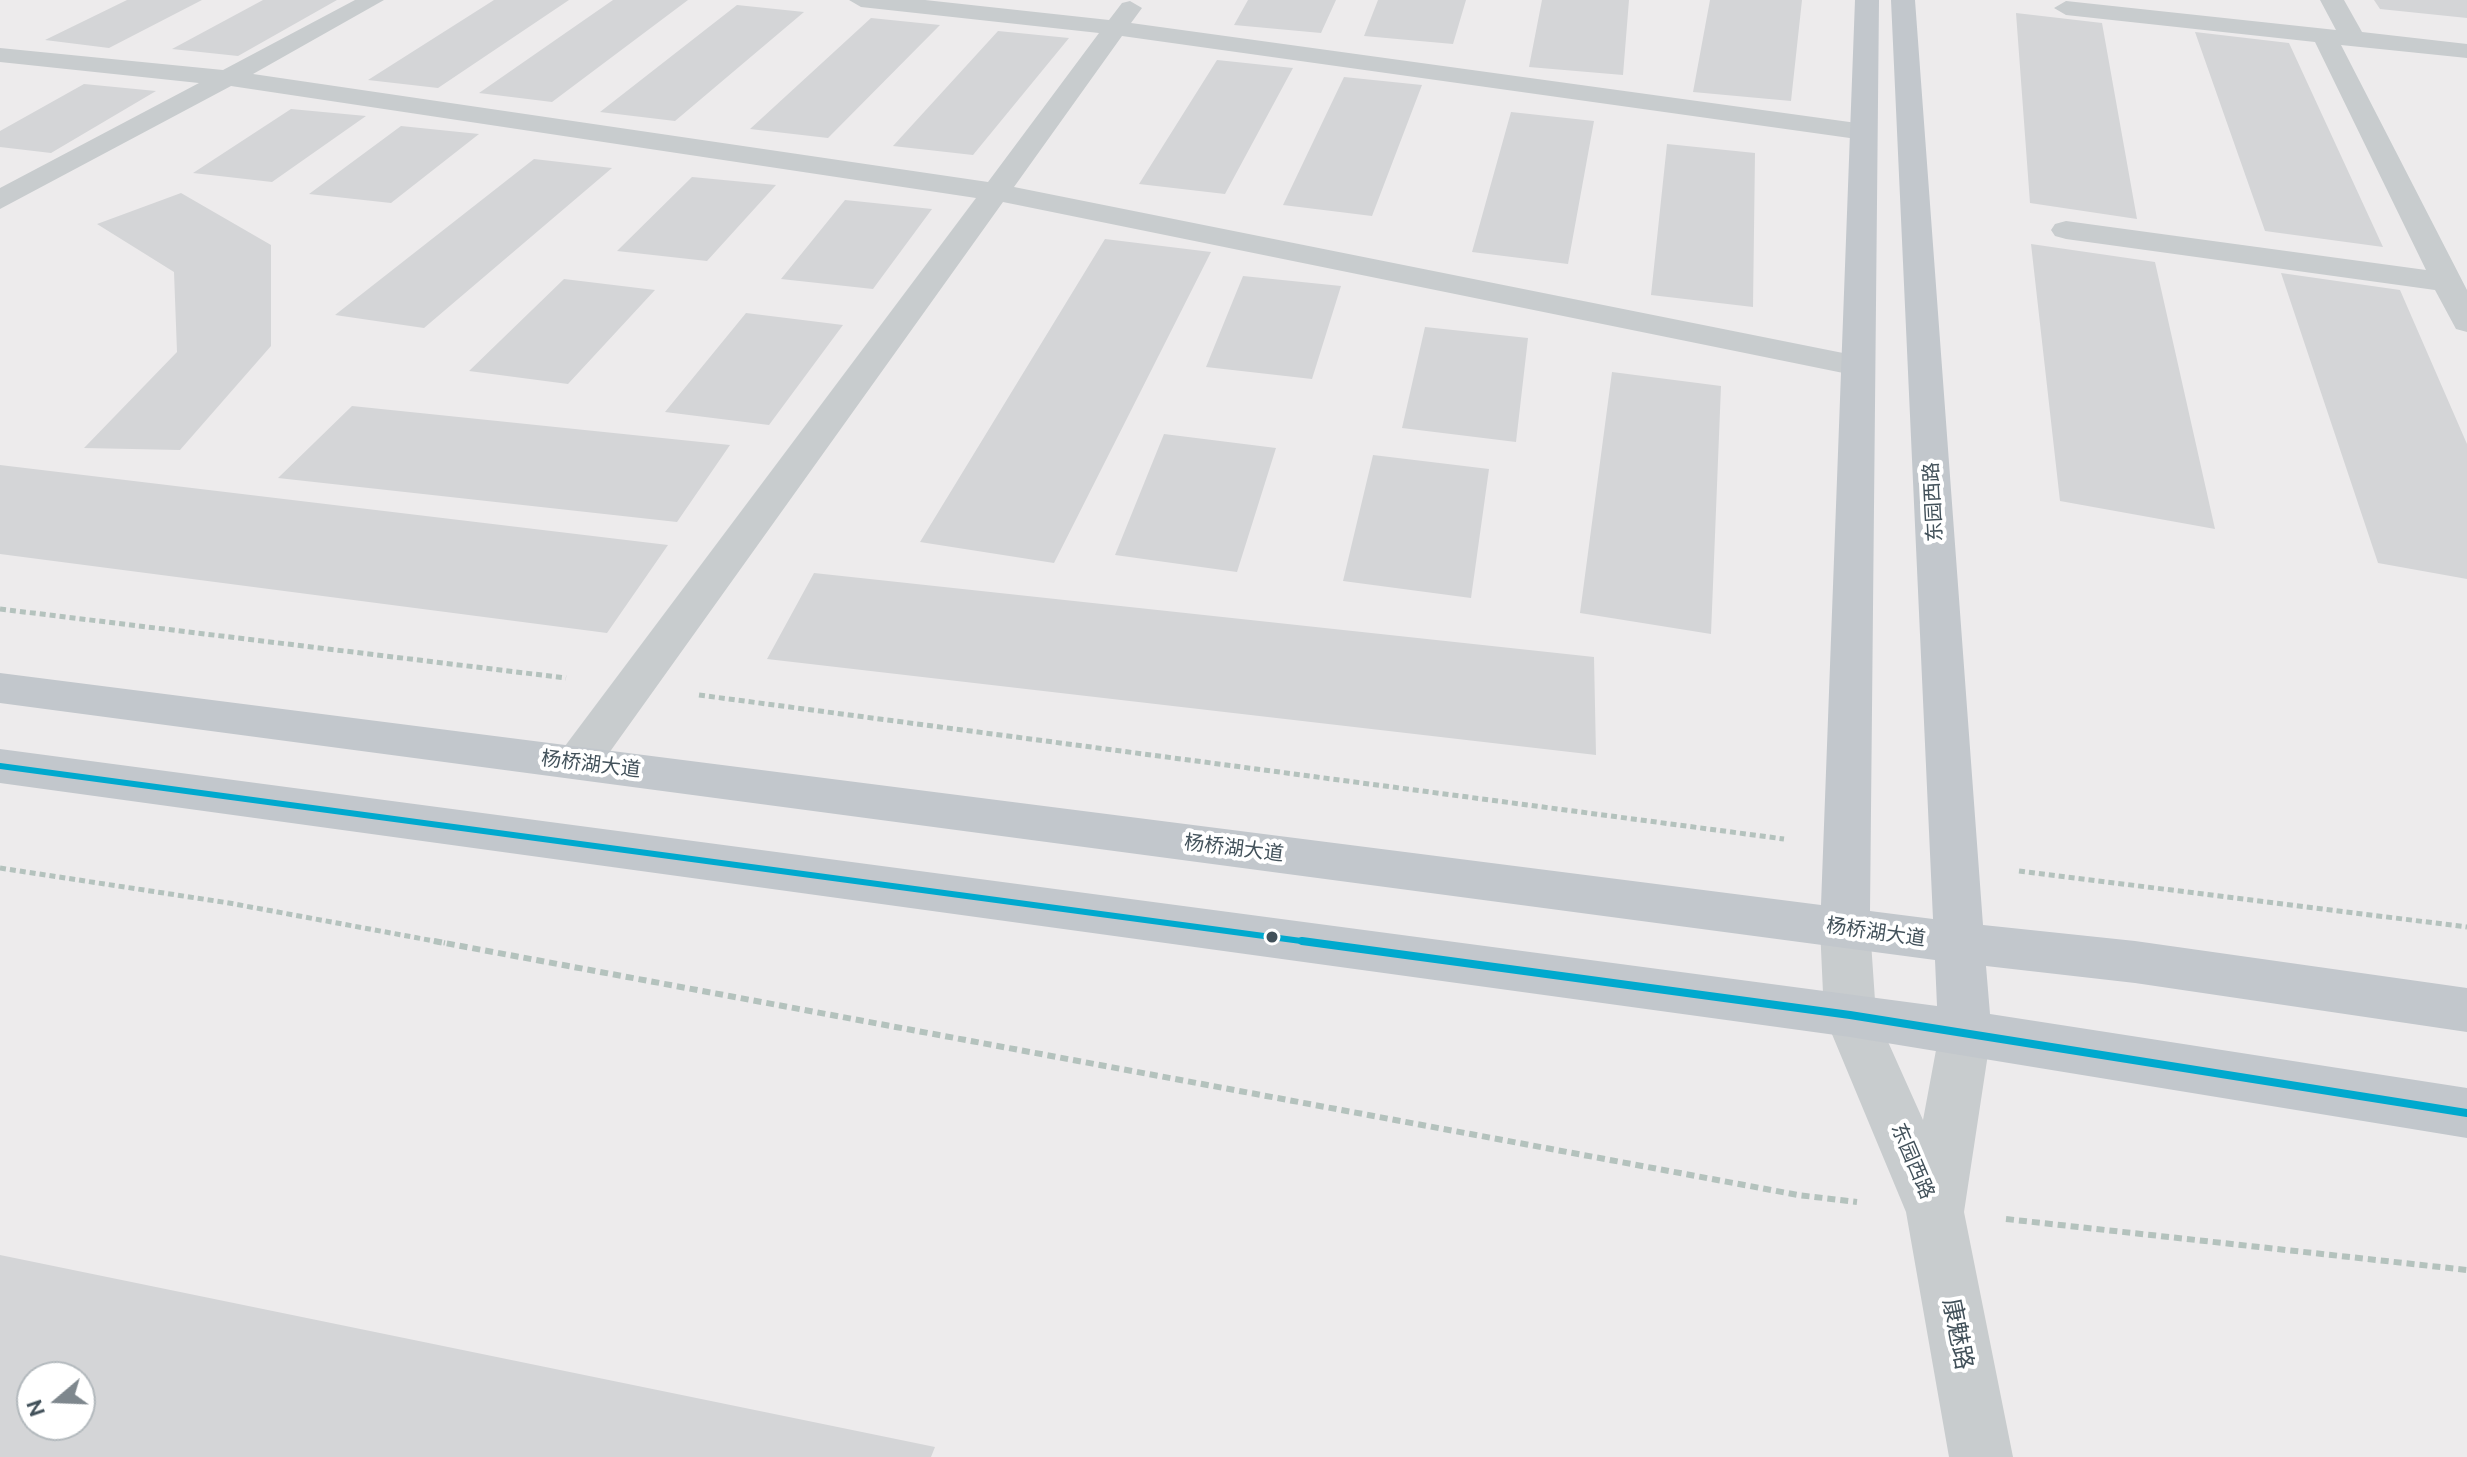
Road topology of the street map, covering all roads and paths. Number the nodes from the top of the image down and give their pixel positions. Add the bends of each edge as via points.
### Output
1 (372, 0) edge
2 (861, 0) edge
3 (1137, 0) edge
4 (1867, 0) edge
5 (1903, 0) edge
6 (2332, 0) edge
7 (2066, 8) dead end
8 (1116, 28) junction
9 (2325, 37) junction
10 (2354, 40) junction
11 (2467, 51) edge
12 (0, 55) edge
13 (227, 78) junction
14 (1864, 132) junction
15 (996, 192) junction
16 (0, 200) edge
17 (2066, 230) dead end
18 (2447, 282) junction
19 (2467, 322) edge
20 (1858, 366) junction
21 (0, 609) edge
22 (634, 686) junction
23 (0, 688) edge
24 (578, 762) junction
25 (0, 766) edge
26 (1847, 847) junction
27 (1954, 863) junction
28 (0, 868) edge
29 (1845, 927) junction
30 (2467, 927) edge
31 (1960, 943) junction
32 (2467, 1010) edge
33 (1850, 1015) junction
34 (1965, 1034) junction
35 (2467, 1113) edge
36 (1935, 1212) junction
37 (2467, 1270) edge
38 (1981, 1457) edge

1 - 13 street
2 - 8 street
3 - 8 street
4 - 14 main road, 东园西路
5 - 27 main road, 东园西路
6 - 10 street
7 - 9 street
8 - 14 street
8 - 15 street
9 - 10 street
9 - 18 street
10 - 11 street
12 - 13 street
13 - 15 street
13 - 16 street
14 - 20 main road, 东园西路
15 - 20 street
15 - 22 street
17 - 18 street
18 - 19 street
20 - 26 main road, 东园西路
21 - 22 path
22 - 24 street
22 - 26 path
23 - 24 main road, 杨桥湖大道
24 - 29 main road, 杨桥湖大道
25 - 33 main road
26 - 29 main road, 东园西路
27 - 30 path
27 - 31 main road, 东园西路
28 - 36 path via 229,903 1798,1195
29 - 31 main road, 杨桥湖大道
29 - 33 street, 东园西路
31 - 32 main road, 杨桥湖大道 via 2135,962
31 - 34 main road, 东园西路
33 - 34 main road
33 - 36 street, 东园西路
34 - 35 main road
34 - 36 street, 东园西路
36 - 37 path
36 - 38 street, 康魅路

